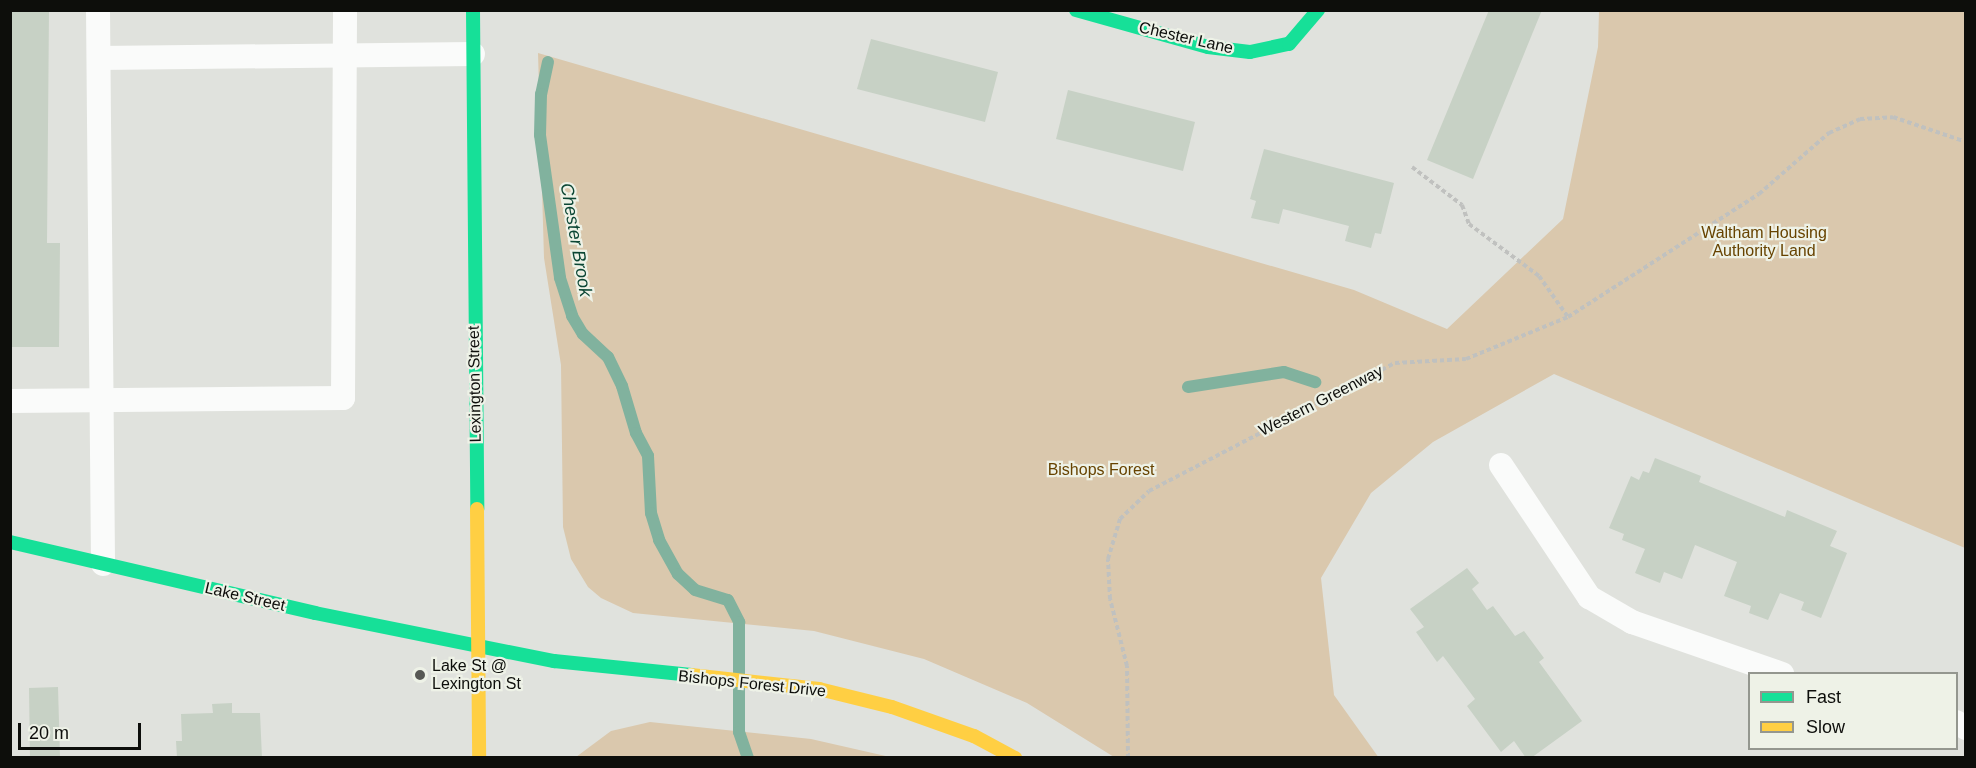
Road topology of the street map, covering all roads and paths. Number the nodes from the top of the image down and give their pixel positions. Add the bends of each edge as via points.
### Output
1 (98, 10) edge
2 (345, 10) edge
3 (473, 10) edge
4 (1076, 10) edge
5 (1318, 10) edge
6 (473, 54) junction
7 (343, 56) junction
8 (99, 58) junction
9 (1965, 142) edge
10 (1412, 167) dead end
11 (1568, 317) junction
12 (101, 400) junction
13 (10, 401) edge
14 (1501, 465) dead end
15 (10, 542) edge
16 (103, 564) junction
17 (480, 647) junction
18 (1776, 672) edge
19 (479, 758) edge
20 (1015, 758) edge
21 (1128, 758) edge

1 - 8 lane
2 - 7 lane
3 - 6 street, Lexington Street
4 - 5 street, Chester Lane via 1208,47 1250,52 1289,44
6 - 7 lane
6 - 17 street, Lexington Street
7 - 8 lane
7 - 12 lane via 343,398
8 - 12 lane
9 - 11 path, Western Greenway via 1893,117 1860,119 1829,133 1759,194
10 - 11 path via 1462,205 1468,224 1539,276
11 - 21 path, Western Greenway via 1466,358 1395,363 1149,491 1120,519 1108,560 1110,599 1127,666
12 - 13 lane
12 - 16 lane
14 - 18 lane via 1589,597 1632,622
15 - 16 street, Lake Street
16 - 17 street, Lake Street
17 - 19 street, Lexington Street
17 - 20 street, Bishops Forest Drive via 602,668 819,689 943,725

